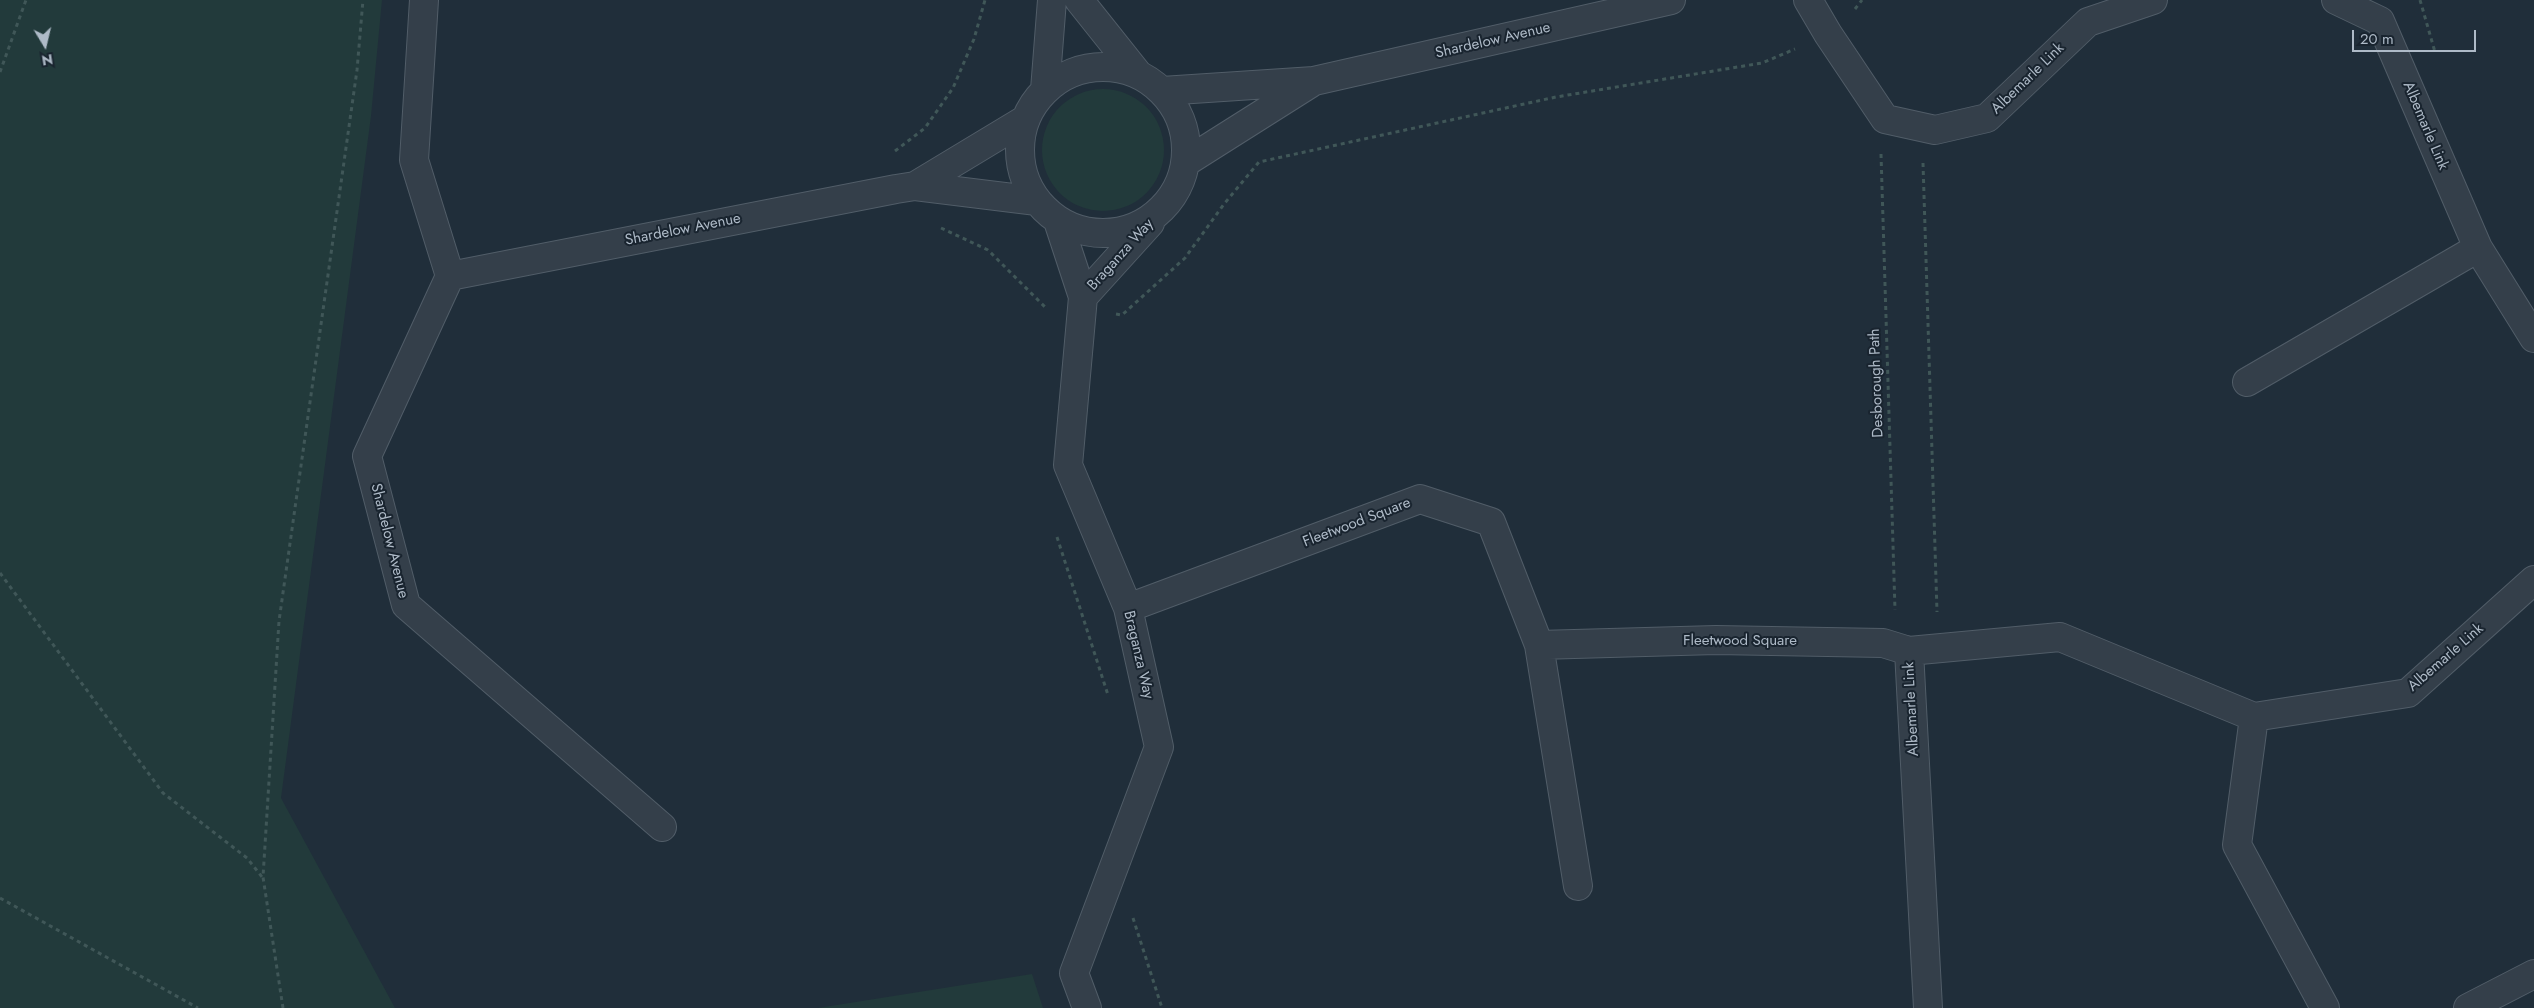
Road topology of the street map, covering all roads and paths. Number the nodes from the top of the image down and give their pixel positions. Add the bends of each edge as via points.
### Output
1 (26, 0) edge
2 (363, 0) edge
3 (424, 0) edge
4 (985, 0) edge
5 (1052, 0) edge
6 (1079, 0) edge
7 (1671, 0) edge
8 (1808, 0) edge
9 (2153, 0) edge
10 (2336, 0) edge
11 (1801, 47) dead end
12 (0, 72) edge
13 (1138, 74) junction
14 (1314, 81) junction
15 (1045, 90) junction
16 (1162, 91) junction
17 (1026, 119) junction
18 (1885, 119) junction
19 (1935, 130) junction
20 (891, 155) dead end
21 (1186, 162) junction
22 (915, 186) junction
23 (1037, 201) junction
24 (1159, 212) junction
25 (1058, 221) junction
26 (934, 226) dead end
27 (2478, 248) junction
28 (450, 276) junction
29 (1083, 297) junction
30 (1122, 314) dead end
31 (1045, 316) dead end
32 (2534, 338) edge
33 (2247, 382) dead end
34 (1056, 535) dead end
35 (0, 572) edge
36 (2534, 580) edge
37 (1128, 608) junction
38 (1883, 643) junction
39 (1539, 644) junction
40 (1950, 648) junction
41 (1909, 651) junction
42 (1111, 702) dead end
43 (2254, 717) junction
44 (662, 827) dead end
45 (1114, 866) junction
46 (262, 877) junction
47 (1578, 886) dead end
48 (0, 898) edge
49 (2534, 974) edge
50 (198, 1008) edge
51 (283, 1008) edge
52 (1087, 1008) edge
53 (1162, 1008) edge
54 (1928, 1008) edge
55 (2325, 1008) edge
56 (2468, 1008) edge

1 - 12 path
2 - 46 path via 357,70 279,621
3 - 28 street via 414,160
4 - 20 path via 974,39 953,88 925,128
5 - 15 street
6 - 13 street
7 - 14 street, Shardelow Avenue
8 - 18 street
9 - 19 street, Albemarle Link via 2088,22 1987,118
10 - 27 street, Albemarle Link via 2380,21
11 - 30 path via 1762,63 1556,97 1259,162 1185,258
13 - 15 street, Shardelow Avenue via 1102,68 1069,74
13 - 16 street, Shardelow Avenue
14 - 16 street, Shardelow Avenue
14 - 21 street, Shardelow Avenue
15 - 17 street, Shardelow Avenue
16 - 21 street, Shardelow Avenue via 1179,114
17 - 22 street, Shardelow Avenue
17 - 23 street, Shardelow Avenue via 1020,148 1024,176
18 - 19 street, Albemarle Link
18 - 38 path, Desborough Path via 1881,150 1896,614
19 - 40 path via 1923,158 1935,608
21 - 24 street, Shardelow Avenue via 1177,189
22 - 23 street, Shardelow Avenue
22 - 28 street, Shardelow Avenue
23 - 25 street, Shardelow Avenue
24 - 25 street, Shardelow Avenue via 1134,228 1114,233 1085,232
24 - 29 street, Braganza Way
25 - 29 street, Braganza Way
26 - 31 path via 988,250 1046,306
27 - 32 street, Albemarle Link
27 - 33 street
28 - 44 street, Shardelow Avenue via 368,456 406,605
29 - 37 street, Braganza Way via 1068,465
34 - 42 path
35 - 46 path via 163,793 247,858
36 - 43 street, Albemarle Link via 2408,693
37 - 39 street, Fleetwood Square via 1420,499 1491,522
37 - 45 street, Braganza Way via 1159,747
38 - 39 street, Fleetwood Square via 1716,640
38 - 41 street, Fleetwood Square
39 - 47 street, Fleetwood Square
40 - 41 street, Albemarle Link
40 - 43 street, Albemarle Link via 2060,636
41 - 54 street, Albemarle Link
43 - 55 street via 2238,845
45 - 52 street, Braganza Way via 1074,973
45 - 53 path
46 - 51 path
48 - 50 path
49 - 56 street

